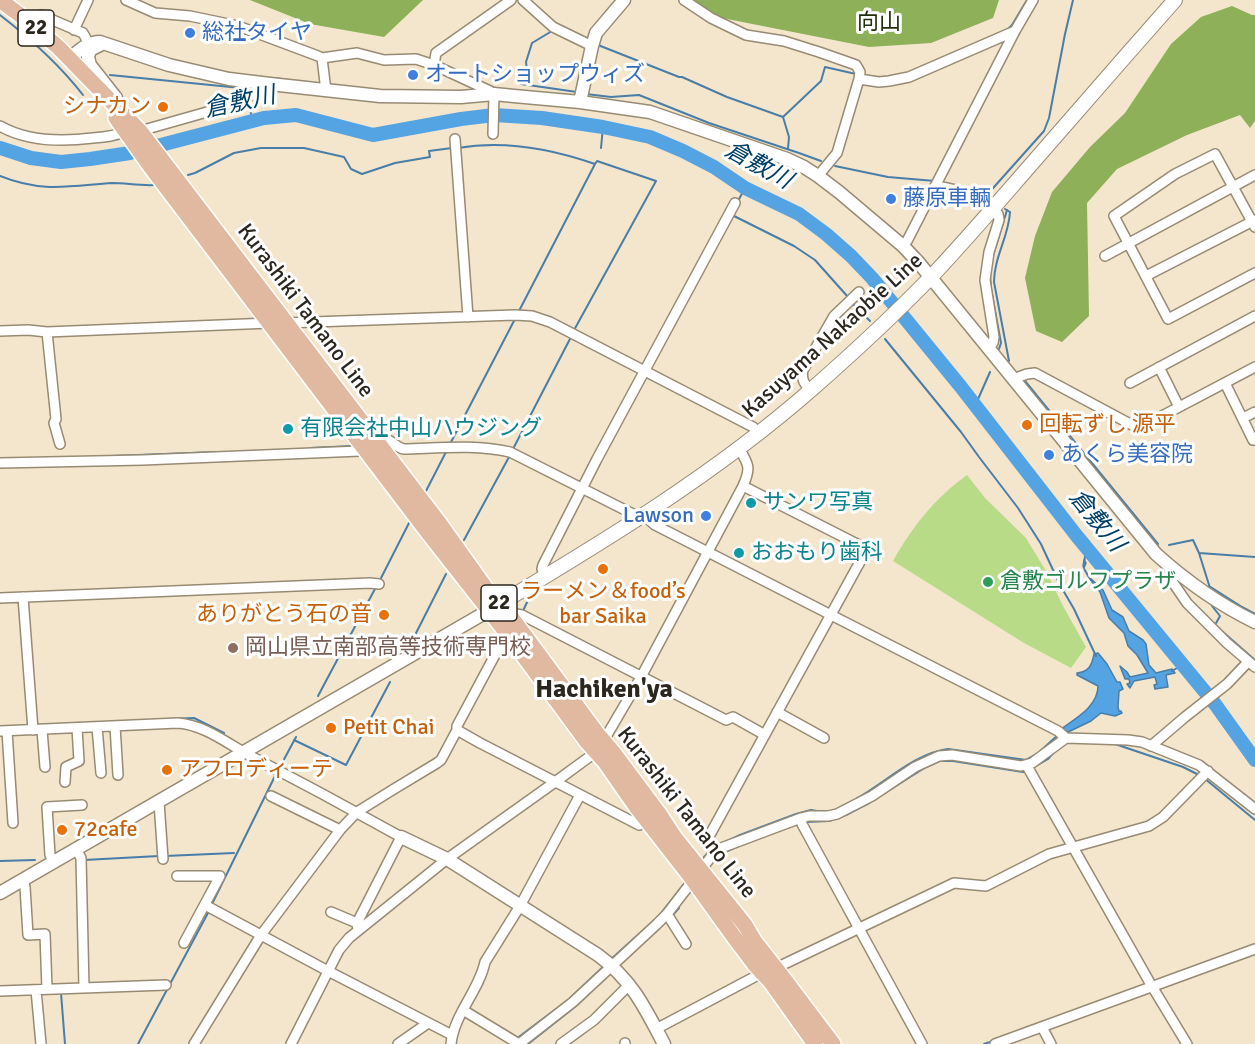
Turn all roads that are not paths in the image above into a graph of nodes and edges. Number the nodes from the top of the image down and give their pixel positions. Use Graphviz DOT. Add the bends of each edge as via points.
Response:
graph roads {
  1 [pos="0,0"];
  2 [pos="88,0"];
  3 [pos="126,0"];
  4 [pos="511,0"];
  5 [pos="523,0"];
  6 [pos="624,0"];
  7 [pos="684,0"];
  8 [pos="1033,0"];
  9 [pos="1175,0"];
  10 [pos="41,15"];
  11 [pos="74,30"];
  12 [pos="1015,31"];
  13 [pos="107,43"];
  14 [pos="89,44"];
  15 [pos="592,46"];
  16 [pos="70,58"];
  17 [pos="322,58"];
  18 [pos="434,65"];
  19 [pos="859,79"];
  20 [pos="270,84"];
  21 [pos="326,91"];
  22 [pos="581,96"];
  23 [pos="494,98"];
  24 [pos="0,126"];
  25 [pos="132,133"];
  26 [pos="493,133"];
  27 [pos="456,144"];
  28 [pos="157,164"];
  29 [pos="818,176"];
  30 [pos="1255,176"];
  31 [pos="936,183"];
  32 [pos="1234,187"];
  33 [pos="735,203"];
  34 [pos="993,208"];
  35 [pos="1254,223"];
  36 [pos="1128,243"];
  37 [pos="903,246"];
  38 [pos="1106,257"];
  39 [pos="1255,273"];
  40 [pos="1146,276"];
  41 [pos="930,277"];
  42 [pos="854,297"];
  43 [pos="1255,316"];
  44 [pos="468,317"];
  45 [pos="286,322"];
  46 [pos="269,323"];
  47 [pos="0,331"];
  48 [pos="47,332"];
  49 [pos="988,348"];
  50 [pos="1159,367"];
  51 [pos="1255,367"];
  52 [pos="647,372"];
  53 [pos="1013,379"];
  54 [pos="1130,383"];
  55 [pos="1225,383"];
  56 [pos="811,390"];
  57 [pos="1179,406"];
  58 [pos="1255,412"];
  59 [pos="1243,418"];
  60 [pos="758,433"];
  61 [pos="1255,440"];
  62 [pos="60,444"];
  63 [pos="371,446"];
  64 [pos="739,448"];
  65 [pos="0,463"];
  66 [pos="743,486"];
  67 [pos="585,490"];
  68 [pos="641,517"];
  69 [pos="707,552"];
  70 [pos="1168,565"];
  71 [pos="546,576"];
  72 [pos="377,584"];
  73 [pos="23,597"];
  74 [pos="0,598"];
  75 [pos="494,607"];
  76 [pos="516,614"];
  77 [pos="831,615"];
  78 [pos="1255,622"];
  79 [pos="509,636"];
  80 [pos="1251,664"];
  81 [pos="641,677"];
  82 [pos="777,712"];
  83 [pos="115,726"];
  84 [pos="97,727"];
  85 [pos="35,728"];
  86 [pos="77,728"];
  87 [pos="457,730"];
  88 [pos="3,731"];
  89 [pos="1062,734"];
  90 [pos="765,735"];
  91 [pos="824,738"];
  92 [pos="600,746"];
  93 [pos="1151,746"];
  94 [pos="244,752"];
  95 [pos="45,767"];
  96 [pos="1029,769"];
  97 [pos="100,773"];
  98 [pos="118,775"];
  99 [pos="1204,775"];
  100 [pos="65,782"];
  101 [pos="555,782"];
  102 [pos="580,795"];
  103 [pos="271,796"];
  104 [pos="159,802"];
  105 [pos="82,805"];
  106 [pos="1255,809"];
  107 [pos="357,812"];
  108 [pos="646,820"];
  109 [pos="802,821"];
  110 [pos="13,823"];
  111 [pos="340,830"];
  112 [pos="401,837"];
  113 [pos="1073,847"];
  114 [pos="76,849"];
  115 [pos="712,851"];
  116 [pos="163,859"];
  117 [pos="447,860"];
  118 [pos="53,862"];
  119 [pos="697,874"];
  120 [pos="177,876"];
  121 [pos="23,880"];
  122 [pos="0,893"];
  123 [pos="205,905"];
  124 [pos="520,906"];
  125 [pos="331,912"];
  126 [pos="669,917"];
  127 [pos="357,926"];
  128 [pos="859,928"];
  129 [pos="263,936"];
  130 [pos="184,943"];
  131 [pos="686,944"];
  132 [pos="1255,949"];
  133 [pos="609,963"];
  134 [pos="328,971"];
  135 [pos="769,971"];
  136 [pos="630,984"];
  137 [pos="166,985"];
  138 [pos="1152,985"];
  139 [pos="84,988"];
  140 [pos="47,989"];
  141 [pos="36,990"];
  142 [pos="0,991"];
  143 [pos="463,1010"];
  144 [pos="428,1023"];
  145 [pos="1042,1027"];
  146 [pos="656,1029"];
  147 [pos="451,1039"];
  148 [pos="516,1042"];
  149 [pos="41,1044"];
  150 [pos="194,1044"];
  151 [pos="291,1044"];
  152 [pos="398,1044"];
  153 [pos="561,1044"];
  154 [pos="664,1044"];
  155 [pos="815,1044"];
  156 [pos="833,1044"];
  157 [pos="922,1044"];
  158 [pos="994,1044"];
  159 [pos="1051,1044"];
  160 [pos="1187,1044"];
  1 -- 16 [label="main road, Kurashiki Tamano Line / 22"];
  2 -- 11 [label="street"];
  3 -- 17 [label="street" via="155,14 190,16 238,26"];
  4 -- 18 [label="street" via="436,53"];
  5 -- 15 [label="street" via="553,27"];
  6 -- 15 [label="street" via="602,24"];
  7 -- 19 [label="street" via="746,35 784,41 856,65"];
  8 -- 12 [label="street"];
  9 -- 34 [label="main road, Kasuyama Nakaobie Line"];
  10 -- 11 [label="street"];
  11 -- 14 [label="street" via="83,33"];
  12 -- 19 [label="street" via="909,77 879,82"];
  12 -- 31 [label="street"];
  13 -- 14 [label="street"];
  13 -- 20 [label="street" via="169,65"];
  13 -- 25 [label="street" via="90,50 90,65 126,110"];
  14 -- 16 [label="street"];
  15 -- 22 [label="street"];
  16 -- 25 [label="main road, Kurashiki Tamano Line / 22"];
  17 -- 18 [label="street" via="357,53 384,60 416,59"];
  17 -- 21 [label="street"];
  18 -- 23 [label="street" via="490,91"];
  19 -- 29 [label="street" via="837,153"];
  20 -- 21 [label="street"];
  20 -- 25 [label="street" via="265,90 207,112"];
  21 -- 23 [label="street"];
  22 -- 23 [label="street"];
  22 -- 29 [label="street" via="669,118 787,159"];
  23 -- 26 [label="street"];
  24 -- 25 [label="street" via="20,135 70,141"];
  25 -- 28 [label="main road, Kurashiki Tamano Line / 22"];
  27 -- 44 [label="street"];
  28 -- 45 [label="main road, Kurashiki Tamano Line / 22"];
  28 -- 46 [label="main road, Kurashiki Tamano Line / 22"];
  29 -- 37 [label="street"];
  30 -- 32 [label="street"];
  31 -- 34 [label="street"];
  31 -- 37 [label="street"];
  32 -- 35 [label="street"];
  32 -- 36 [label="street"];
  32 -- 36 [label="street" via="1215,153 1175,174 1114,216"];
  33 -- 52 [label="street"];
  34 -- 41 [label="main road, Kasuyama Nakaobie Line"];
  34 -- 49 [label="street" via="999,220 985,280 994,337"];
  35 -- 40 [label="street"];
  36 -- 38 [label="street"];
  36 -- 40 [label="street"];
  37 -- 41 [label="street"];
  39 -- 40 [label="street" via="1168,319"];
  41 -- 49 [label="street"];
  41 -- 56 [label="main road, Kasuyama Nakaobie Line"];
  42 -- 56 [label="street" via="831,321 803,370 802,377"];
  43 -- 50 [label="street"];
  44 -- 45 [label="street"];
  44 -- 52 [label="street" via="532,316"];
  45 -- 46 [label="street"];
  45 -- 63 [label="main road, Kurashiki Tamano Line / 22"];
  46 -- 48 [label="street"];
  46 -- 63 [label="main road, Kurashiki Tamano Line / 22"];
  47 -- 48 [label="street"];
  48 -- 62 [label="street" via="54,423"];
  49 -- 53 [label="street"];
  50 -- 54 [label="street"];
  50 -- 57 [label="street"];
  51 -- 55 [label="street"];
  52 -- 60 [label="street"];
  52 -- 67 [label="street" via="597,459"];
  53 -- 57 [label="street" via="1035,373 1137,426"];
  53 -- 70 [label="street" via="1143,540"];
  55 -- 57 [label="street"];
  55 -- 59 [label="street"];
  56 -- 60 [label="main road, Kasuyama Nakaobie Line"];
  58 -- 59 [label="street"];
  59 -- 61 [label="street"];
  60 -- 64 [label="main road, Kasuyama Nakaobie Line"];
  63 -- 65 [label="street" via="143,460"];
  63 -- 67 [label="street" via="385,439 405,449 494,448 510,452"];
  63 -- 75 [label="main road, Kurashiki Tamano Line / 22"];
  64 -- 66 [label="street" via="749,467"];
  64 -- 68 [label="main road, Kasuyama Nakaobie Line"];
  66 -- 69 [label="street"];
  66 -- 77 [label="street" via="867,549"];
  67 -- 68 [label="street"];
  67 -- 71 [label="street" via="543,565"];
  68 -- 69 [label="street"];
  68 -- 71 [label="main road, Kasuyama Nakaobie Line"];
  69 -- 77 [label="street"];
  69 -- 81 [label="street"];
  70 -- 78 [label="street" via="1232,611"];
  70 -- 80 [label="street" via="1172,581 1187,603"];
  71 -- 75 [label="main road, Kasuyama Nakaobie Line"];
  72 -- 73 [label="street"];
  73 -- 74 [label="street"];
  73 -- 85 [label="street"];
  75 -- 79 [label="main road, Kurashiki Tamano Line / 22"];
  75 -- 92 [label="main road, Kurashiki Tamano Line / 22"];
  75 -- 94 [label="street"];
  76 -- 81 [label="street"];
  77 -- 82 [label="street"];
  77 -- 89 [label="street"];
  79 -- 87 [label="street" via="503,640"];
  79 -- 92 [label="main road, Kurashiki Tamano Line / 22" via="587,742"];
  80 -- 93 [label="street"];
  81 -- 90 [label="street"];
  81 -- 92 [label="street"];
  82 -- 90 [label="street"];
  82 -- 91 [label="street"];
  83 -- 84 [label="street"];
  83 -- 94 [label="street" via="189,723"];
  83 -- 98 [label="street"];
  84 -- 86 [label="street"];
  84 -- 97 [label="street"];
  85 -- 86 [label="street"];
  85 -- 88 [label="street"];
  85 -- 95 [label="street"];
  86 -- 100 [label="street" via="79,761 66,767"];
  87 -- 101 [label="street"];
  87 -- 107 [label="street" via="435,765"];
  88 -- 110 [label="street"];
  89 -- 93 [label="street"];
  89 -- 96 [label="street"];
  90 -- 115 [label="street" via="706,842"];
  92 -- 101 [label="street"];
  92 -- 108 [label="main road, Kurashiki Tamano Line / 22"];
  92 -- 119 [label="main road, Kurashiki Tamano Line / 22" via="654,806"];
  93 -- 99 [label="street" via="1190,761"];
  94 -- 104 [label="street"];
  94 -- 107 [label="street"];
  96 -- 109 [label="street" via="939,756 837,814 809,816"];
  96 -- 113 [label="street"];
  99 -- 106 [label="street"];
  99 -- 113 [label="street" via="1163,818 1149,826"];
  101 -- 102 [label="street"];
  101 -- 117 [label="street"];
  102 -- 108 [label="street" via="639,825"];
  102 -- 124 [label="street"];
  103 -- 111 [label="street"];
  104 -- 114 [label="street"];
  104 -- 116 [label="street"];
  105 -- 118 [label="street" via="47,807"];
  107 -- 111 [label="street"];
  107 -- 112 [label="street"];
  108 -- 119 [label="main road, Kurashiki Tamano Line / 22"];
  109 -- 115 [label="street"];
  109 -- 128 [label="street"];
  111 -- 129 [label="street"];
  112 -- 117 [label="street"];
  112 -- 127 [label="street"];
  113 -- 128 [label="street" via="1049,854 986,886 954,883"];
  113 -- 138 [label="street"];
  114 -- 118 [label="street"];
  114 -- 139 [label="street" via="81,858"];
  115 -- 119 [label="street"];
  117 -- 124 [label="street"];
  117 -- 127 [label="street"];
  118 -- 121 [label="street"];
  119 -- 126 [label="street"];
  119 -- 135 [label="main road, Kurashiki Tamano Line / 22" via="734,937"];
  120 -- 123 [label="street" via="220,876"];
  121 -- 122 [label="street"];
  121 -- 140 [label="street" via="28,934 45,934"];
  123 -- 129 [label="street"];
  123 -- 130 [label="street"];
  124 -- 133 [label="street"];
  124 -- 143 [label="street" via="485,962"];
  125 -- 127 [label="street"];
  126 -- 131 [label="street"];
  126 -- 133 [label="street"];
  127 -- 134 [label="street"];
  128 -- 135 [label="street"];
  128 -- 157 [label="street"];
  129 -- 134 [label="street"];
  129 -- 150 [label="street"];
  132 -- 138 [label="street"];
  133 -- 136 [label="street"];
  133 -- 148 [label="street" via="573,1002"];
  134 -- 144 [label="street"];
  134 -- 151 [label="street"];
  135 -- 146 [label="street"];
  135 -- 155 [label="main road, Kurashiki Tamano Line / 22"];
  135 -- 156 [label="main road, Kurashiki Tamano Line / 22"];
  136 -- 146 [label="street"];
  136 -- 153 [label="street" via="594,1020"];
  137 -- 139 [label="street"];
  138 -- 145 [label="street"];
  138 -- 160 [label="street"];
  139 -- 140 [label="street"];
  140 -- 141 [label="street"];
  141 -- 142 [label="street"];
  141 -- 149 [label="street"];
  143 -- 147 [label="street"];
  143 -- 148 [label="street"];
  144 -- 147 [label="street"];
  144 -- 152 [label="street"];
  145 -- 158 [label="street"];
  145 -- 159 [label="street"];
  146 -- 154 [label="street"];
}
